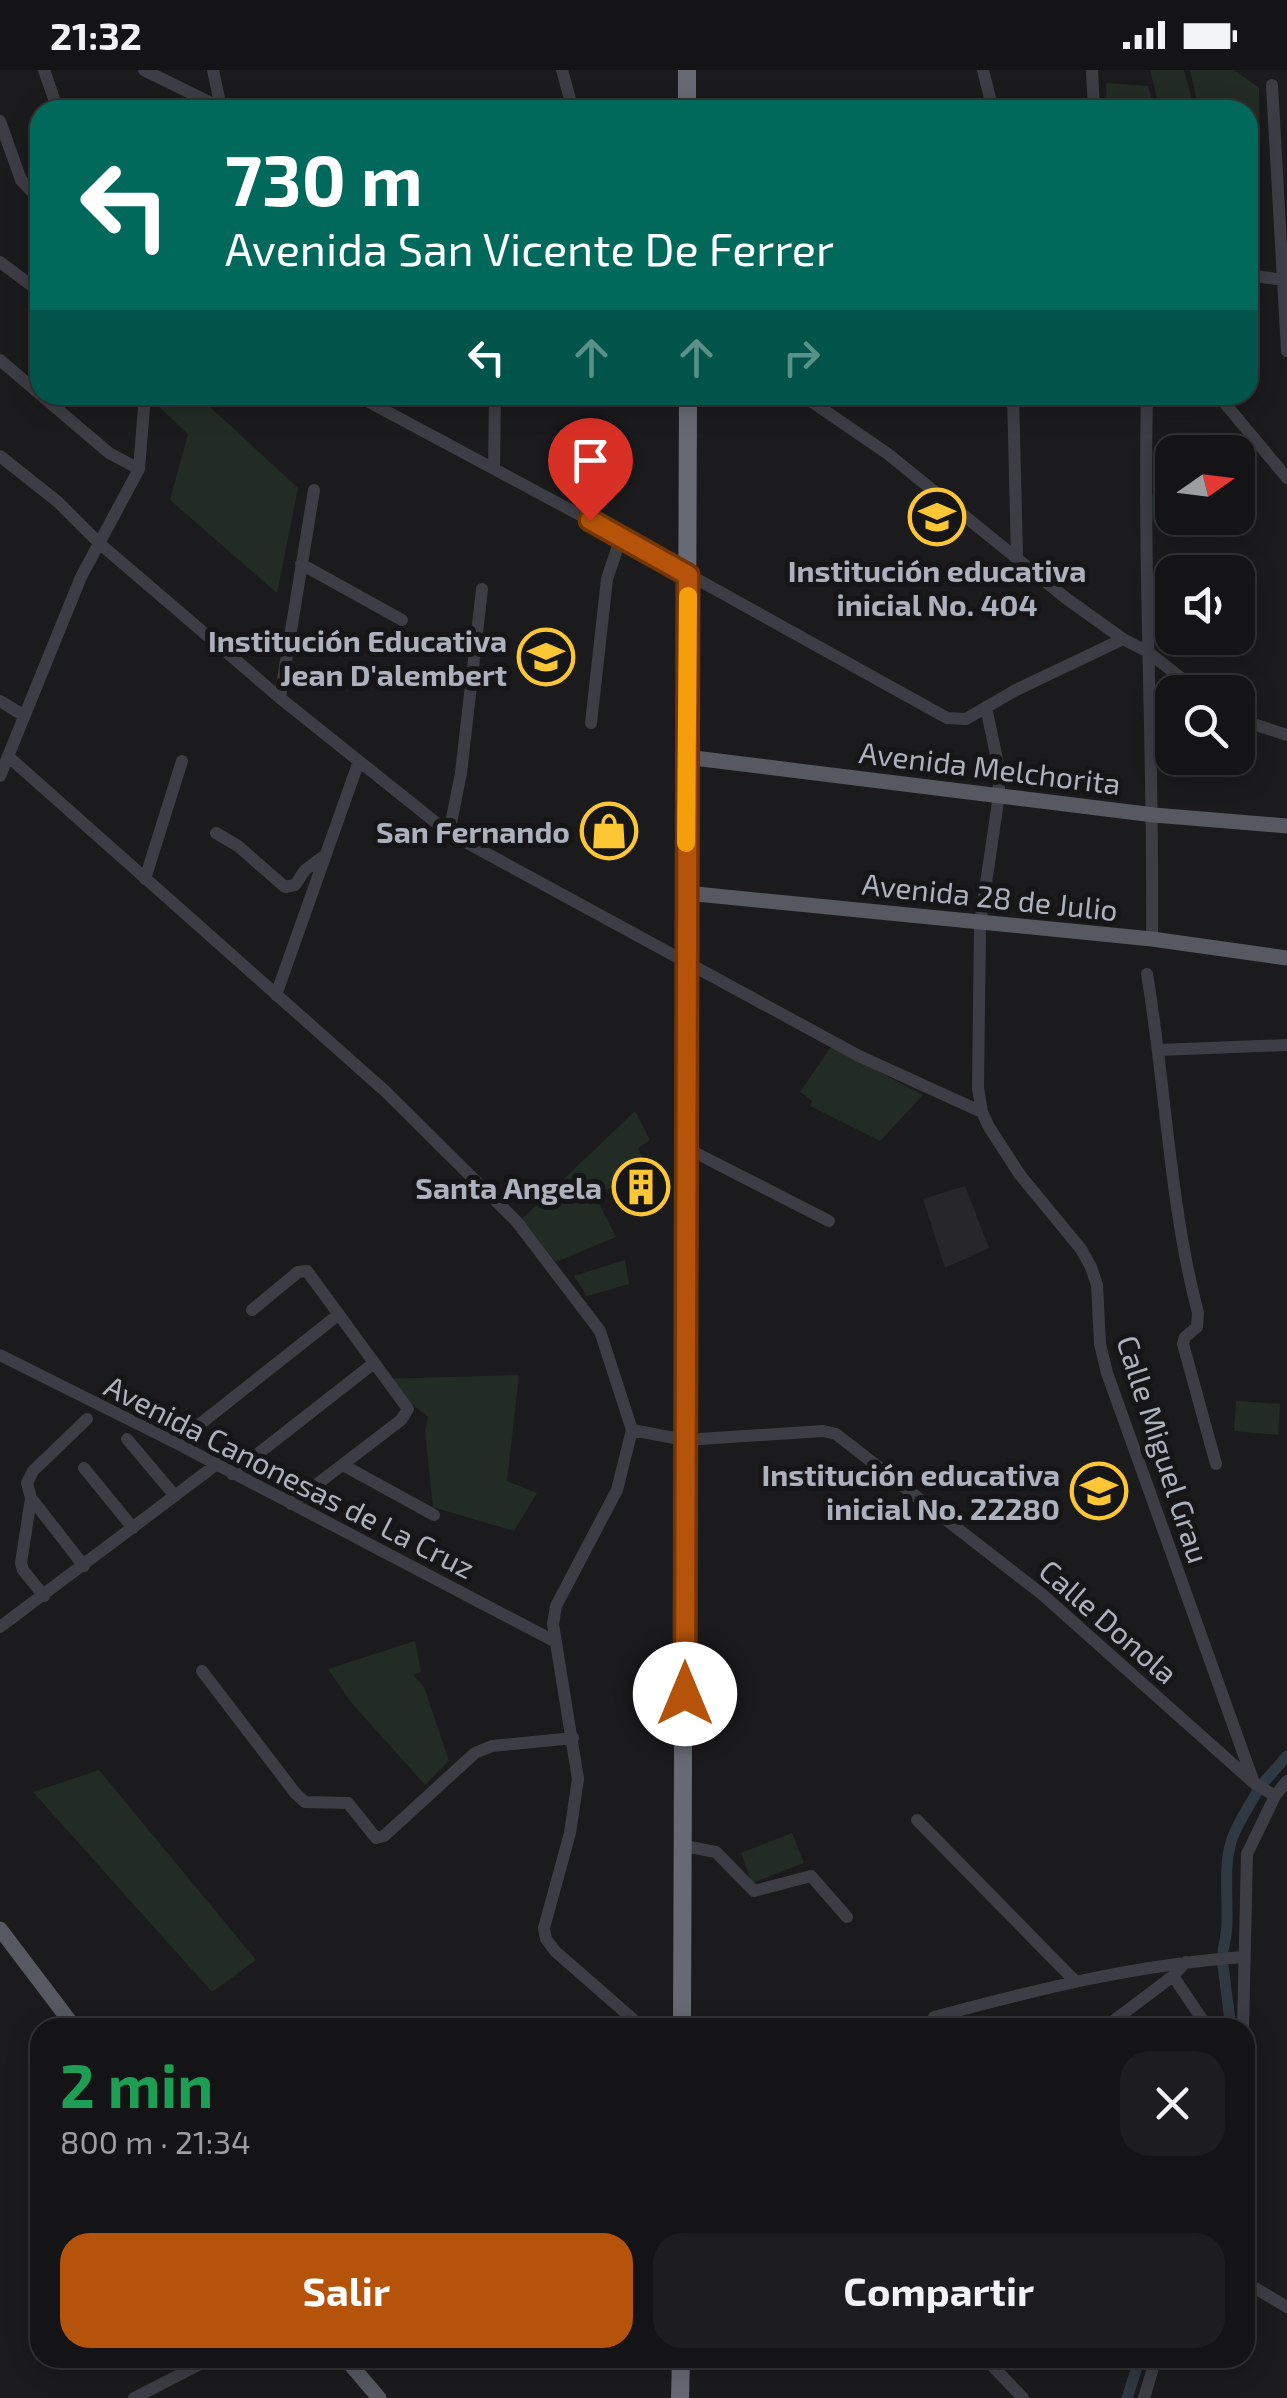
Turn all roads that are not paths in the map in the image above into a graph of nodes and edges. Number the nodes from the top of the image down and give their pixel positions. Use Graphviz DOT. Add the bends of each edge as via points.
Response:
graph roads {
  1 [pos="44,70"];
  2 [pos="144,70"];
  3 [pos="213,70"];
  4 [pos="562,70"];
  5 [pos="688,70"];
  6 [pos="983,70"];
  7 [pos="1092,70"];
  8 [pos="1272,85"];
  9 [pos="54,100"];
  10 [pos="205,100"];
  11 [pos="221,100"];
  12 [pos="570,100"];
  13 [pos="687,100"];
  14 [pos="990,100"];
  15 [pos="1094,100"];
  16 [pos="0,120"];
  17 [pos="30,189"];
  18 [pos="1283,191"];
  19 [pos="1284,235"];
  20 [pos="0,262"];
  21 [pos="1258,276"];
  22 [pos="1283,280"];
  23 [pos="30,284"];
  24 [pos="1287,352"];
  25 [pos="0,360"];
  26 [pos="30,385"];
  27 [pos="53,405"];
  28 [pos="144,405"];
  29 [pos="375,405"];
  30 [pos="495,405"];
  31 [pos="688,405"];
  32 [pos="817,405"];
  33 [pos="1013,405"];
  34 [pos="1146,405"];
  35 [pos="1226,405"];
  36 [pos="0,456"];
  37 [pos="138,469"];
  38 [pos="494,469"];
  39 [pos="1287,478"];
  40 [pos="314,490"];
  41 [pos="621,537"];
  42 [pos="99,543"];
  43 [pos="1017,556"];
  44 [pos="301,564"];
  45 [pos="688,575"];
  46 [pos="482,589"];
  47 [pos="402,620"];
  48 [pos="1123,639"];
  49 [pos="1148,652"];
  50 [pos="1177,675"];
  51 [pos="280,698"];
  52 [pos="0,701"];
  53 [pos="986,707"];
  54 [pos="23,715"];
  55 [pos="591,723"];
  56 [pos="1255,725"];
  57 [pos="1287,735"];
  58 [pos="686,757"];
  59 [pos="10,758"];
  60 [pos="182,761"];
  61 [pos="359,761"];
  62 [pos="0,776"];
  63 [pos="999,796"];
  64 [pos="1154,814"];
  65 [pos="1287,826"];
  66 [pos="216,833"];
  67 [pos="449,833"];
  68 [pos="324,856"];
  69 [pos="145,879"];
  70 [pos="686,892"];
  71 [pos="980,924"];
  72 [pos="1152,939"];
  73 [pos="1287,958"];
  74 [pos="687,962"];
  75 [pos="1147,974"];
  76 [pos="276,995"];
  77 [pos="1287,1045"];
  78 [pos="1159,1050"];
  79 [pos="982,1112"];
  80 [pos="686,1148"];
  81 [pos="829,1221"];
  82 [pos="252,1310"];
  83 [pos="338,1315"];
  84 [pos="0,1355"];
  85 [pos="374,1363"];
  86 [pos="86,1419"];
  87 [pos="632,1430"];
  88 [pos="127,1439"];
  89 [pos="685,1440"];
  90 [pos="176,1442"];
  91 [pos="217,1464"];
  92 [pos="1216,1464"];
  93 [pos="343,1465"];
  94 [pos="84,1468"];
  95 [pos="232,1474"];
  96 [pos="175,1496"];
  97 [pos="31,1498"];
  98 [pos="291,1504"];
  99 [pos="434,1515"];
  100 [pos="132,1528"];
  101 [pos="84,1566"];
  102 [pos="44,1596"];
  103 [pos="0,1627"];
  104 [pos="556,1642"];
  105 [pos="202,1671"];
  106 [pos="573,1738"];
  107 [pos="1287,1781"];
  108 [pos="1254,1783"];
  109 [pos="1275,1796"];
  110 [pos="917,1820"];
  111 [pos="684,1846"];
  112 [pos="847,1917"];
  113 [pos="0,1929"];
  114 [pos="1244,1957"];
  115 [pos="1186,1962"];
  116 [pos="1173,1976"];
  117 [pos="1074,1980"];
  118 [pos="934,2017"];
  119 [pos="67,2018"];
  120 [pos="632,2018"];
  121 [pos="682,2018"];
  122 [pos="1117,2018"];
  123 [pos="1201,2018"];
  124 [pos="1243,2018"];
  125 [pos="1255,2288"];
  126 [pos="1287,2308"];
  127 [pos="192,2368"];
  128 [pos="354,2368"];
  129 [pos="681,2368"];
  130 [pos="994,2368"];
  131 [pos="1153,2368"];
  132 [pos="134,2398"];
  133 [pos="379,2398"];
  134 [pos="680,2398"];
  135 [pos="1023,2398"];
  136 [pos="1144,2398"];
  1 -- 9 [label="street"];
  2 -- 10 [label="street"];
  3 -- 11 [label="street"];
  4 -- 12 [label="street"];
  5 -- 13 [label="highway"];
  6 -- 14 [label="street"];
  7 -- 15 [label="street"];
  8 -- 18 [label="street"];
  16 -- 17 [label="street"];
  18 -- 19 [label="street"];
  19 -- 22 [label="street"];
  20 -- 23 [label="street"];
  21 -- 22 [label="street"];
  22 -- 24 [label="street"];
  25 -- 26 [label="street"];
  27 -- 37 [label="street"];
  28 -- 37 [label="street"];
  29 -- 38 [label="street"];
  30 -- 38 [label="street"];
  31 -- 45 [label="highway"];
  32 -- 43 [label="street"];
  33 -- 43 [label="street"];
  34 -- 49 [label="street"];
  35 -- 39 [label="street"];
  36 -- 42 [label="street"];
  37 -- 42 [label="street"];
  38 -- 41 [label="street"];
  40 -- 44 [label="street"];
  41 -- 45 [label="street"];
  41 -- 55 [label="street" via="608,579"];
  42 -- 51 [label="street"];
  42 -- 54 [label="street"];
  43 -- 48 [label="street"];
  44 -- 47 [label="street"];
  44 -- 51 [label="street"];
  45 -- 53 [label="street" via="947,718 966,719"];
  45 -- 58 [label="highway"];
  46 -- 67 [label="street"];
  48 -- 49 [label="street"];
  48 -- 53 [label="street"];
  49 -- 50 [label="street"];
  49 -- 64 [label="street"];
  51 -- 61 [label="street"];
  52 -- 54 [label="street"];
  53 -- 63 [label="street, Calle Miguel Grau"];
  54 -- 59 [label="street"];
  56 -- 57 [label="street"];
  58 -- 63 [label="main road, Avenida Melchorita"];
  58 -- 70 [label="highway"];
  59 -- 62 [label="street"];
  59 -- 69 [label="street"];
  60 -- 69 [label="street"];
  61 -- 67 [label="street"];
  61 -- 68 [label="street"];
  63 -- 64 [label="main road, Avenida Melchorita"];
  63 -- 71 [label="street, Calle Miguel Grau"];
  64 -- 65 [label="main road, Avenida Melchorita"];
  64 -- 72 [label="street"];
  66 -- 68 [label="street" via="285,887 296,885"];
  67 -- 74 [label="street"];
  68 -- 76 [label="street"];
  69 -- 76 [label="street"];
  70 -- 71 [label="main road, Avenida 28 de Julio"];
  70 -- 74 [label="highway"];
  71 -- 72 [label="main road, Avenida 28 de Julio"];
  71 -- 79 [label="street, Calle Miguel Grau"];
  72 -- 73 [label="main road, Avenida 28 de Julio"];
  74 -- 79 [label="street" via="859,1056"];
  74 -- 80 [label="highway"];
  75 -- 78 [label="street"];
  76 -- 87 [label="street" via="518,1222 600,1331"];
  77 -- 78 [label="street"];
  78 -- 92 [label="street" via="1178,1222 1198,1313 1197,1327 1183,1344"];
  79 -- 108 [label="street, Calle Miguel Grau" via="1020,1175 1091,1267 1107,1373"];
  80 -- 81 [label="street"];
  80 -- 89 [label="highway"];
  82 -- 83 [label="street" via="304,1270"];
  83 -- 85 [label="street"];
  83 -- 90 [label="street"];
  84 -- 90 [label="street, Avenida Canonesas de La Cruz"];
  85 -- 93 [label="street" via="406,1413"];
  85 -- 95 [label="street"];
  86 -- 97 [label="street" via="28,1478"];
  87 -- 89 [label="street, Calle Donola"];
  87 -- 104 [label="street" via="617,1490 556,1606"];
  88 -- 96 [label="street"];
  89 -- 108 [label="street, Calle Donola" via="836,1434 1043,1595"];
  89 -- 111 [label="highway"];
  90 -- 91 [label="street, Avenida Canonesas de La Cruz"];
  91 -- 95 [label="street, Avenida Canonesas de La Cruz"];
  91 -- 96 [label="street"];
  93 -- 98 [label="street"];
  93 -- 99 [label="street"];
  94 -- 100 [label="street"];
  95 -- 98 [label="street, Avenida Canonesas de La Cruz"];
  96 -- 100 [label="street"];
  97 -- 101 [label="street"];
  97 -- 102 [label="street" via="21,1563"];
  98 -- 104 [label="street, Avenida Canonesas de La Cruz"];
  100 -- 101 [label="street"];
  101 -- 102 [label="street"];
  102 -- 103 [label="street"];
  104 -- 106 [label="street"];
  105 -- 106 [label="street" via="296,1794 312,1803 348,1802 376,1838 475,1753"];
  106 -- 120 [label="street" via="578,1779 546,1939"];
  107 -- 109 [label="street"];
  108 -- 109 [label="street, Calle Donola"];
  109 -- 114 [label="street" via="1247,1854"];
  110 -- 117 [label="street"];
  111 -- 112 [label="street" via="716,1852 754,1891 811,1876"];
  111 -- 121 [label="highway"];
  113 -- 119 [label="main road"];
  114 -- 115 [label="street"];
  114 -- 124 [label="street"];
  115 -- 116 [label="street"];
  115 -- 117 [label="street"];
  116 -- 122 [label="street"];
  116 -- 123 [label="street"];
  117 -- 118 [label="street"];
  125 -- 126 [label="street"];
  127 -- 132 [label="street"];
  128 -- 133 [label="main road"];
  129 -- 134 [label="highway"];
  130 -- 135 [label="street"];
  131 -- 136 [label="street"];
}
